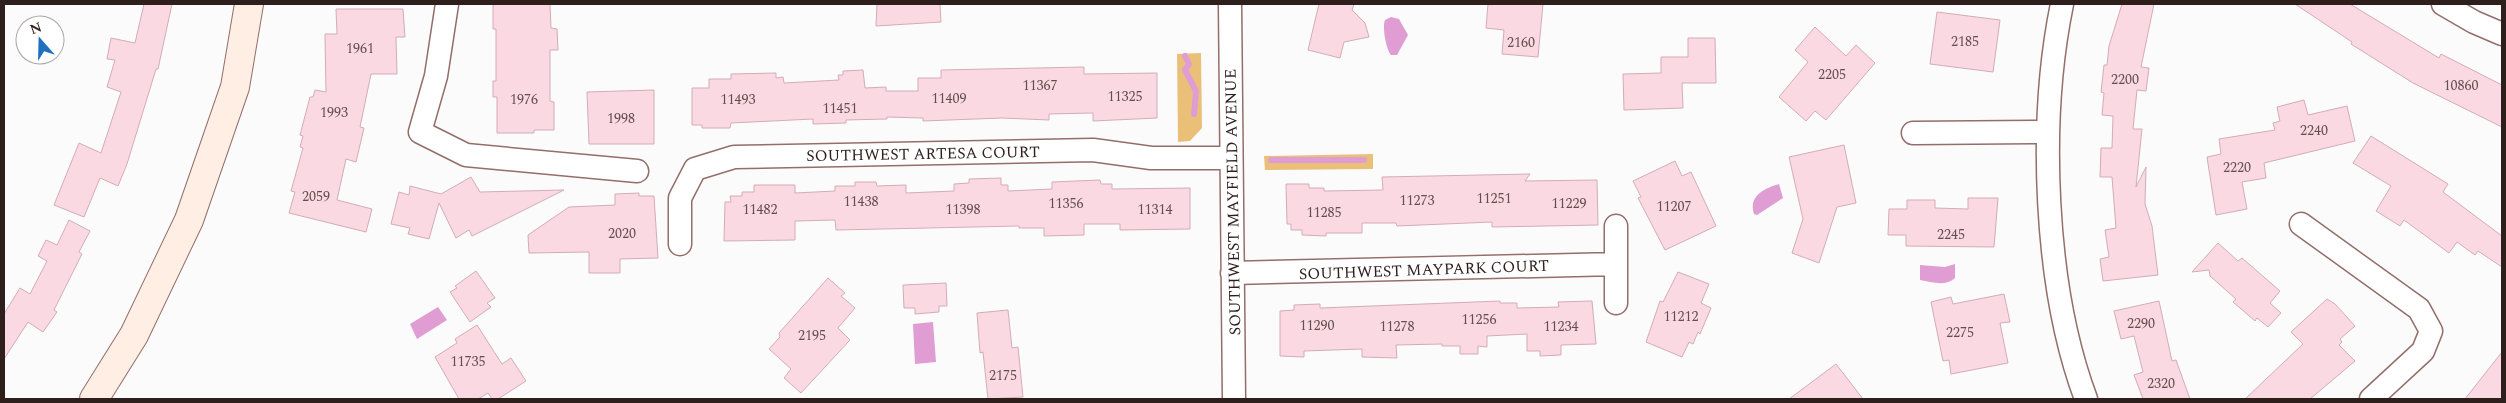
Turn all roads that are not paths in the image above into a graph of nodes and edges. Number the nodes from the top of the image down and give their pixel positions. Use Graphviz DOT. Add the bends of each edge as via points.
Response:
graph roads {
  1 [pos="248,4"];
  2 [pos="447,4"];
  3 [pos="1230,4"];
  4 [pos="2062,4"];
  5 [pos="2443,4"];
  6 [pos="2478,13"];
  7 [pos="2502,34"];
  8 [pos="1913,132"];
  9 [pos="2047,132"];
  10 [pos="1232,158"];
  11 [pos="637,171"];
  12 [pos="2301,224"];
  13 [pos="1616,226"];
  14 [pos="680,244"];
  15 [pos="1616,264"];
  16 [pos="1232,273"];
  17 [pos="1616,303"];
  18 [pos="94,399"];
  19 [pos="1234,399"];
  20 [pos="2086,399"];
  21 [pos="2371,399"];
  1 -- 18 [label="main road" via="235,87 189,220 134,335"];
  2 -- 11 [label="street" via="436,76 420,132 466,155"];
  3 -- 10 [label="street, SOUTHWEST MAYFIELD AVENUE"];
  4 -- 9 [label="street"];
  5 -- 6 [label="street"];
  6 -- 7 [label="street"];
  8 -- 9 [label="street"];
  9 -- 20 [label="street" via="2052,228 2063,313"];
  10 -- 14 [label="street, SOUTHWEST ARTESA COURT" via="1152,158 1093,150 734,157 696,169 680,198"];
  10 -- 16 [label="street, SOUTHWEST MAYFIELD AVENUE"];
  12 -- 21 [label="street" via="2419,309 2431,331 2424,351"];
  13 -- 15 [label="street"];
  15 -- 16 [label="street, SOUTHWEST MAYPARK COURT"];
  15 -- 17 [label="street"];
  16 -- 19 [label="street, SOUTHWEST MAYFIELD AVENUE"];
}
